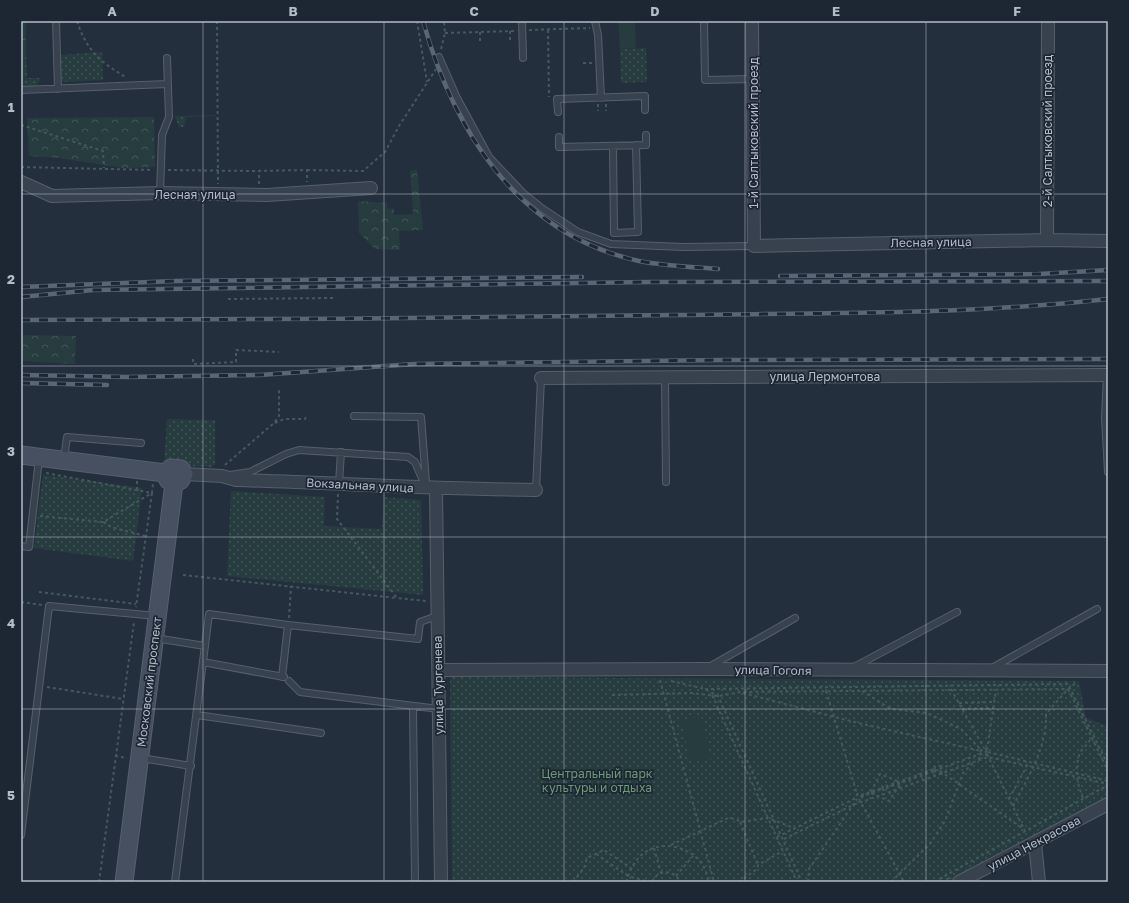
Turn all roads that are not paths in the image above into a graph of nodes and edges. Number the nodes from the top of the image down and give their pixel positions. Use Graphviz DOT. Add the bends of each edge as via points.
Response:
graph roads {
  1 [pos="56,21"];
  2 [pos="522,21"];
  3 [pos="595,21"];
  4 [pos="704,21"];
  5 [pos="752,21"];
  6 [pos="1048,21"];
  7 [pos="439,57"];
  8 [pos="523,58"];
  9 [pos="165,63"];
  10 [pos="753,79"];
  11 [pos="167,84"];
  12 [pos="58,89"];
  13 [pos="21,90"];
  14 [pos="601,98"];
  15 [pos="645,110"];
  16 [pos="558,112"];
  17 [pos="646,135"];
  18 [pos="559,137"];
  19 [pos="636,145"];
  20 [pos="613,146"];
  21 [pos="21,182"];
  22 [pos="371,188"];
  23 [pos="160,193"];
  24 [pos="1047,240"];
  25 [pos="1108,241"];
  26 [pos="754,246"];
  27 [pos="1107,375"];
  28 [pos="665,377"];
  29 [pos="541,378"];
  30 [pos="354,416"];
  31 [pos="142,443"];
  32 [pos="341,452"];
  33 [pos="21,455"];
  34 [pos="64,460"];
  35 [pos="38,464"];
  36 [pos="223,471"];
  37 [pos="1108,472"];
  38 [pos="170,475"];
  39 [pos="666,482"];
  40 [pos="339,483"];
  41 [pos="431,488"];
  42 [pos="536,490"];
  43 [pos="21,546"];
  44 [pos="1097,609"];
  45 [pos="957,612"];
  46 [pos="158,616"];
  47 [pos="437,616"];
  48 [pos="795,618"];
  49 [pos="288,625"];
  50 [pos="155,638"];
  51 [pos="205,646"];
  52 [pos="203,662"];
  53 [pos="706,669"];
  54 [pos="438,670"];
  55 [pos="847,671"];
  56 [pos="987,671"];
  57 [pos="1108,671"];
  58 [pos="285,678"];
  59 [pos="412,706"];
  60 [pos="439,709"];
  61 [pos="196,715"];
  62 [pos="321,733"];
  63 [pos="140,758"];
  64 [pos="190,766"];
  65 [pos="1108,804"];
  66 [pos="21,835"];
  67 [pos="1035,843"];
  68 [pos="124,882"];
  69 [pos="176,882"];
  70 [pos="415,882"];
  71 [pos="441,882"];
  72 [pos="959,882"];
  73 [pos="1039,882"];
  1 -- 12 [label="lane"];
  2 -- 8 [label="lane"];
  3 -- 14 [label="lane"];
  4 -- 10 [label="lane" via="705,80"];
  5 -- 10 [label="street, 1-й Салтыковский проезд"];
  6 -- 24 [label="street, 2-й Салтыковский проезд"];
  7 -- 26 [label="lane" via="457,98 490,157 543,210 578,232 611,244"];
  9 -- 11 [label="lane"];
  10 -- 26 [label="street, 1-й Салтыковский проезд"];
  11 -- 12 [label="lane"];
  11 -- 23 [label="lane" via="169,117 162,135"];
  12 -- 13 [label="lane"];
  14 -- 15 [label="lane" via="645,96"];
  14 -- 16 [label="lane" via="558,99"];
  17 -- 19 [label="lane" via="646,145"];
  18 -- 20 [label="lane" via="559,147"];
  19 -- 20 [label="lane"];
  19 -- 20 [label="lane" via="638,232 614,233"];
  21 -- 23 [label="street, Лесная улица" via="52,196"];
  22 -- 23 [label="street, Лесная улица" via="267,195"];
  24 -- 25 [label="street, Лесная улица"];
  24 -- 26 [label="street, Лесная улица"];
  27 -- 28 [label="street, улица Лермонтова"];
  27 -- 37 [label="lane" via="1105,418"];
  28 -- 29 [label="street, улица Лермонтова"];
  28 -- 39 [label="lane"];
  29 -- 42 [label="lane"];
  30 -- 41 [label="lane" via="421,417"];
  31 -- 34 [label="lane" via="67,438"];
  32 -- 36 [label="lane" via="299,450 250,472"];
  32 -- 40 [label="lane"];
  32 -- 41 [label="lane" via="408,457 415,462"];
  33 -- 35 [label="main road, Вокзальная улица"];
  34 -- 35 [label="main road, Вокзальная улица"];
  34 -- 38 [label="main road, Вокзальная улица"];
  35 -- 43 [label="lane" via="29,547"];
  36 -- 38 [label="street, Вокзальная улица"];
  36 -- 40 [label="street, Вокзальная улица" via="236,480"];
  38 -- 46 [label="main road, Московский проспект"];
  40 -- 41 [label="street, Вокзальная улица"];
  41 -- 42 [label="street, Вокзальная улица"];
  41 -- 47 [label="street, улица Тургенева"];
  44 -- 56 [label="lane"];
  45 -- 55 [label="lane"];
  46 -- 50 [label="main road, Московский проспект"];
  46 -- 66 [label="lane" via="49,606"];
  47 -- 49 [label="lane" via="420,622 418,639"];
  47 -- 54 [label="street, улица Тургенева"];
  48 -- 53 [label="lane"];
  49 -- 51 [label="lane" via="209,614"];
  49 -- 58 [label="lane"];
  50 -- 51 [label="lane"];
  50 -- 63 [label="main road, Московский проспект"];
  51 -- 52 [label="lane"];
  52 -- 58 [label="lane"];
  52 -- 61 [label="lane"];
  53 -- 54 [label="street, улица Гоголя"];
  53 -- 55 [label="street, улица Гоголя"];
  54 -- 60 [label="street, улица Тургенева"];
  55 -- 56 [label="street, улица Гоголя"];
  56 -- 57 [label="street, улица Гоголя"];
  58 -- 59 [label="lane" via="300,692"];
  59 -- 60 [label="lane"];
  59 -- 70 [label="lane"];
  60 -- 71 [label="street, улица Тургенева"];
  61 -- 62 [label="lane"];
  61 -- 64 [label="lane"];
  63 -- 64 [label="lane"];
  63 -- 68 [label="main road, Московский проспект"];
  64 -- 69 [label="lane"];
  65 -- 67 [label="street, улица Некрасова"];
  67 -- 72 [label="street, улица Некрасова"];
  67 -- 73 [label="street"];
}
